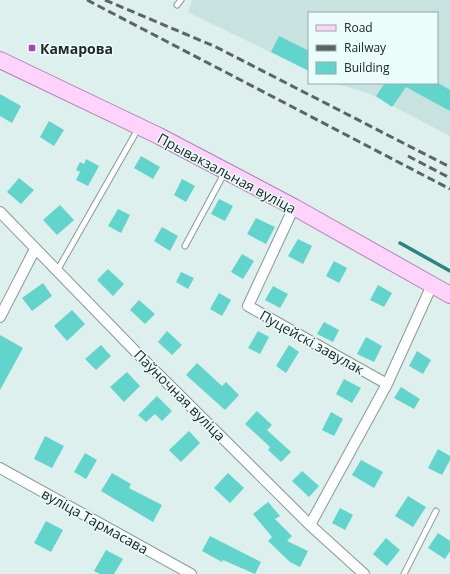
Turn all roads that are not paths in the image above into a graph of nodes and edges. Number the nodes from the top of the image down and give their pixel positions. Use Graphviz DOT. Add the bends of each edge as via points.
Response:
graph roads {
  1 [pos="181,0"];
  2 [pos="177,5"];
  3 [pos="0,60"];
  4 [pos="139,127"];
  5 [pos="225,171"];
  6 [pos="294,207"];
  7 [pos="0,212"];
  8 [pos="185,246"];
  9 [pos="35,249"];
  10 [pos="57,271"];
  11 [pos="432,285"];
  12 [pos="450,295"];
  13 [pos="0,317"];
  14 [pos="387,384"];
  15 [pos="0,468"];
  16 [pos="436,511"];
  17 [pos="310,525"];
  18 [pos="191,574"];
  19 [pos="364,574"];
  20 [pos="404,574"];
  1 -- 2 [label="lane"];
  3 -- 4 [label="main road, Прывакзальная вуліца"];
  4 -- 5 [label="main road, Прывакзальная вуліца"];
  4 -- 10 [label="lane"];
  5 -- 6 [label="main road, Прывакзальная вуліца"];
  5 -- 8 [label="lane"];
  6 -- 11 [label="main road, Прывакзальная вуліца"];
  6 -- 14 [label="street, Пуцейскі завулак" via="248,306"];
  7 -- 9 [label="street, Паўночная вуліца"];
  9 -- 10 [label="street, Паўночная вуліца"];
  9 -- 13 [label="street"];
  10 -- 17 [label="street, Паўночная вуліца"];
  11 -- 12 [label="main road, Прывакзальная вуліца"];
  11 -- 14 [label="street"];
  14 -- 17 [label="street"];
  15 -- 18 [label="street, вуліца Тармасава"];
  16 -- 20 [label="lane"];
  17 -- 19 [label="street, Паўночная вуліца"];
}
